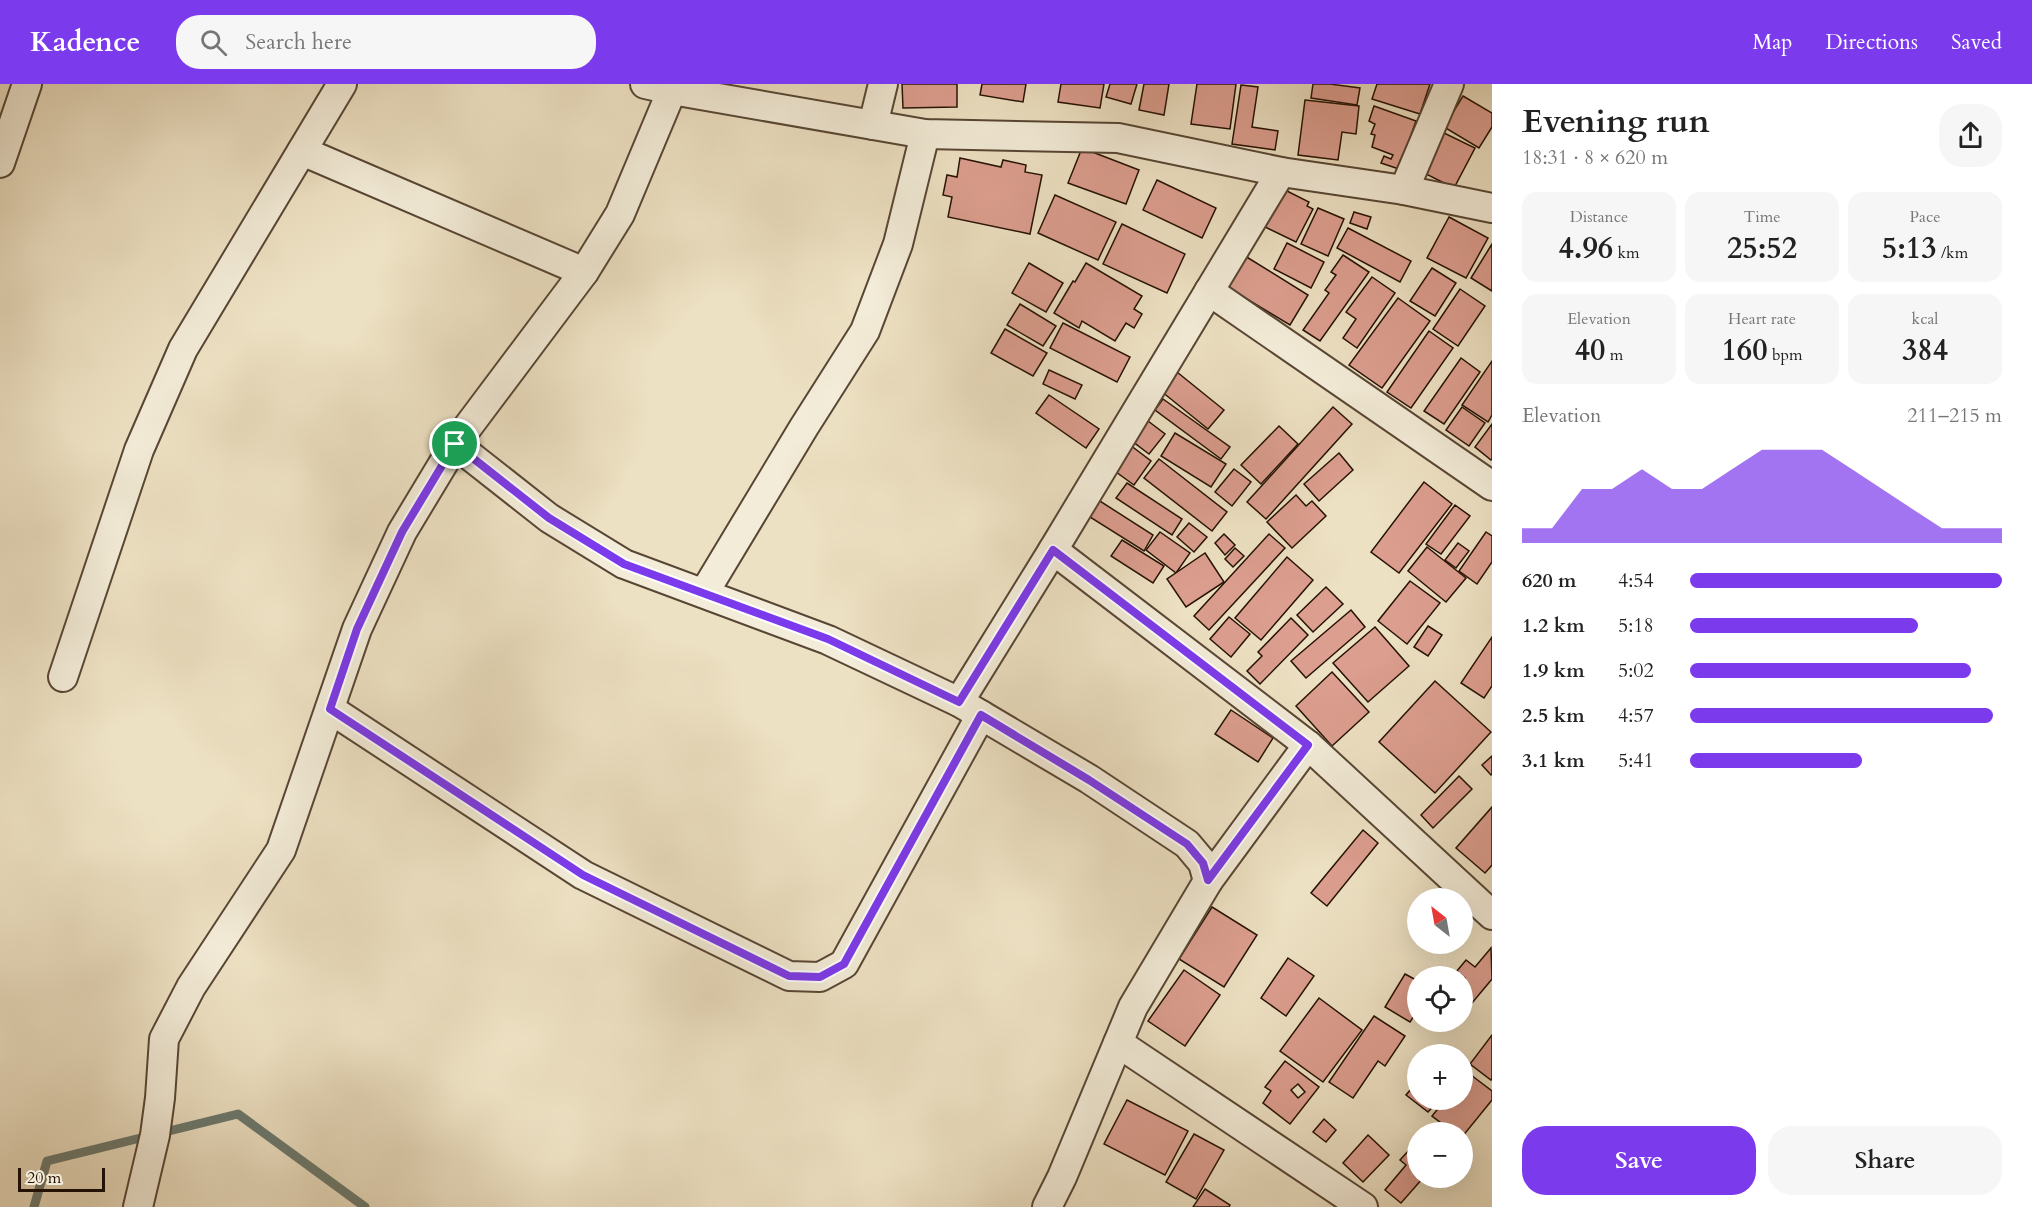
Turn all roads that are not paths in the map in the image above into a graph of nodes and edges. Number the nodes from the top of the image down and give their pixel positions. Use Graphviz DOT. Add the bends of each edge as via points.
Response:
graph roads {
  1 [pos="27,84"];
  2 [pos="342,84"];
  3 [pos="883,84"];
  4 [pos="1449,84"];
  5 [pos="658,87"];
  6 [pos="873,125"];
  7 [pos="925,134"];
  8 [pos="302,151"];
  9 [pos="0,163"];
  10 [pos="1281,172"];
  11 [pos="1404,190"];
  12 [pos="1492,208"];
  13 [pos="584,272"];
  14 [pos="1209,291"];
  15 [pos="455,444"];
  16 [pos="1492,486"];
  17 [pos="1053,550"];
  18 [pos="704,593"];
  19 [pos="63,677"];
  20 [pos="330,709"];
  21 [pos="970,709"];
  22 [pos="1308,745"];
  23 [pos="1208,880"];
  24 [pos="1492,915"];
  25 [pos="1118,1043"];
  26 [pos="138,1207"];
  27 [pos="1047,1207"];
  28 [pos="1363,1207"];
  1 -- 9 [label="street"];
  2 -- 8 [label="street"];
  3 -- 6 [label="street"];
  4 -- 11 [label="street"];
  5 -- 6 [label="street"];
  5 -- 13 [label="street" via="620,214"];
  6 -- 7 [label="street"];
  7 -- 10 [label="street" via="1118,138"];
  7 -- 18 [label="street" via="898,244 865,331"];
  8 -- 13 [label="street"];
  8 -- 19 [label="street" via="183,349 139,450"];
  10 -- 11 [label="street"];
  10 -- 14 [label="street"];
  11 -- 12 [label="street"];
  13 -- 15 [label="street"];
  14 -- 16 [label="street"];
  14 -- 17 [label="street"];
  15 -- 18 [label="street" via="558,524 624,564"];
  15 -- 20 [label="street" via="402,532 357,629"];
  17 -- 21 [label="street"];
  17 -- 22 [label="street"];
  18 -- 21 [label="street" via="828,639"];
  20 -- 21 [label="street" via="583,875 789,976 820,977 844,964"];
  20 -- 26 [label="street" via="281,850 191,987 164,1039 160,1098"];
  21 -- 23 [label="street" via="1187,844 1203,863"];
  22 -- 23 [label="street"];
  22 -- 24 [label="street"];
  23 -- 25 [label="street" via="1133,1006"];
  25 -- 27 [label="street"];
  25 -- 28 [label="street"];
}
